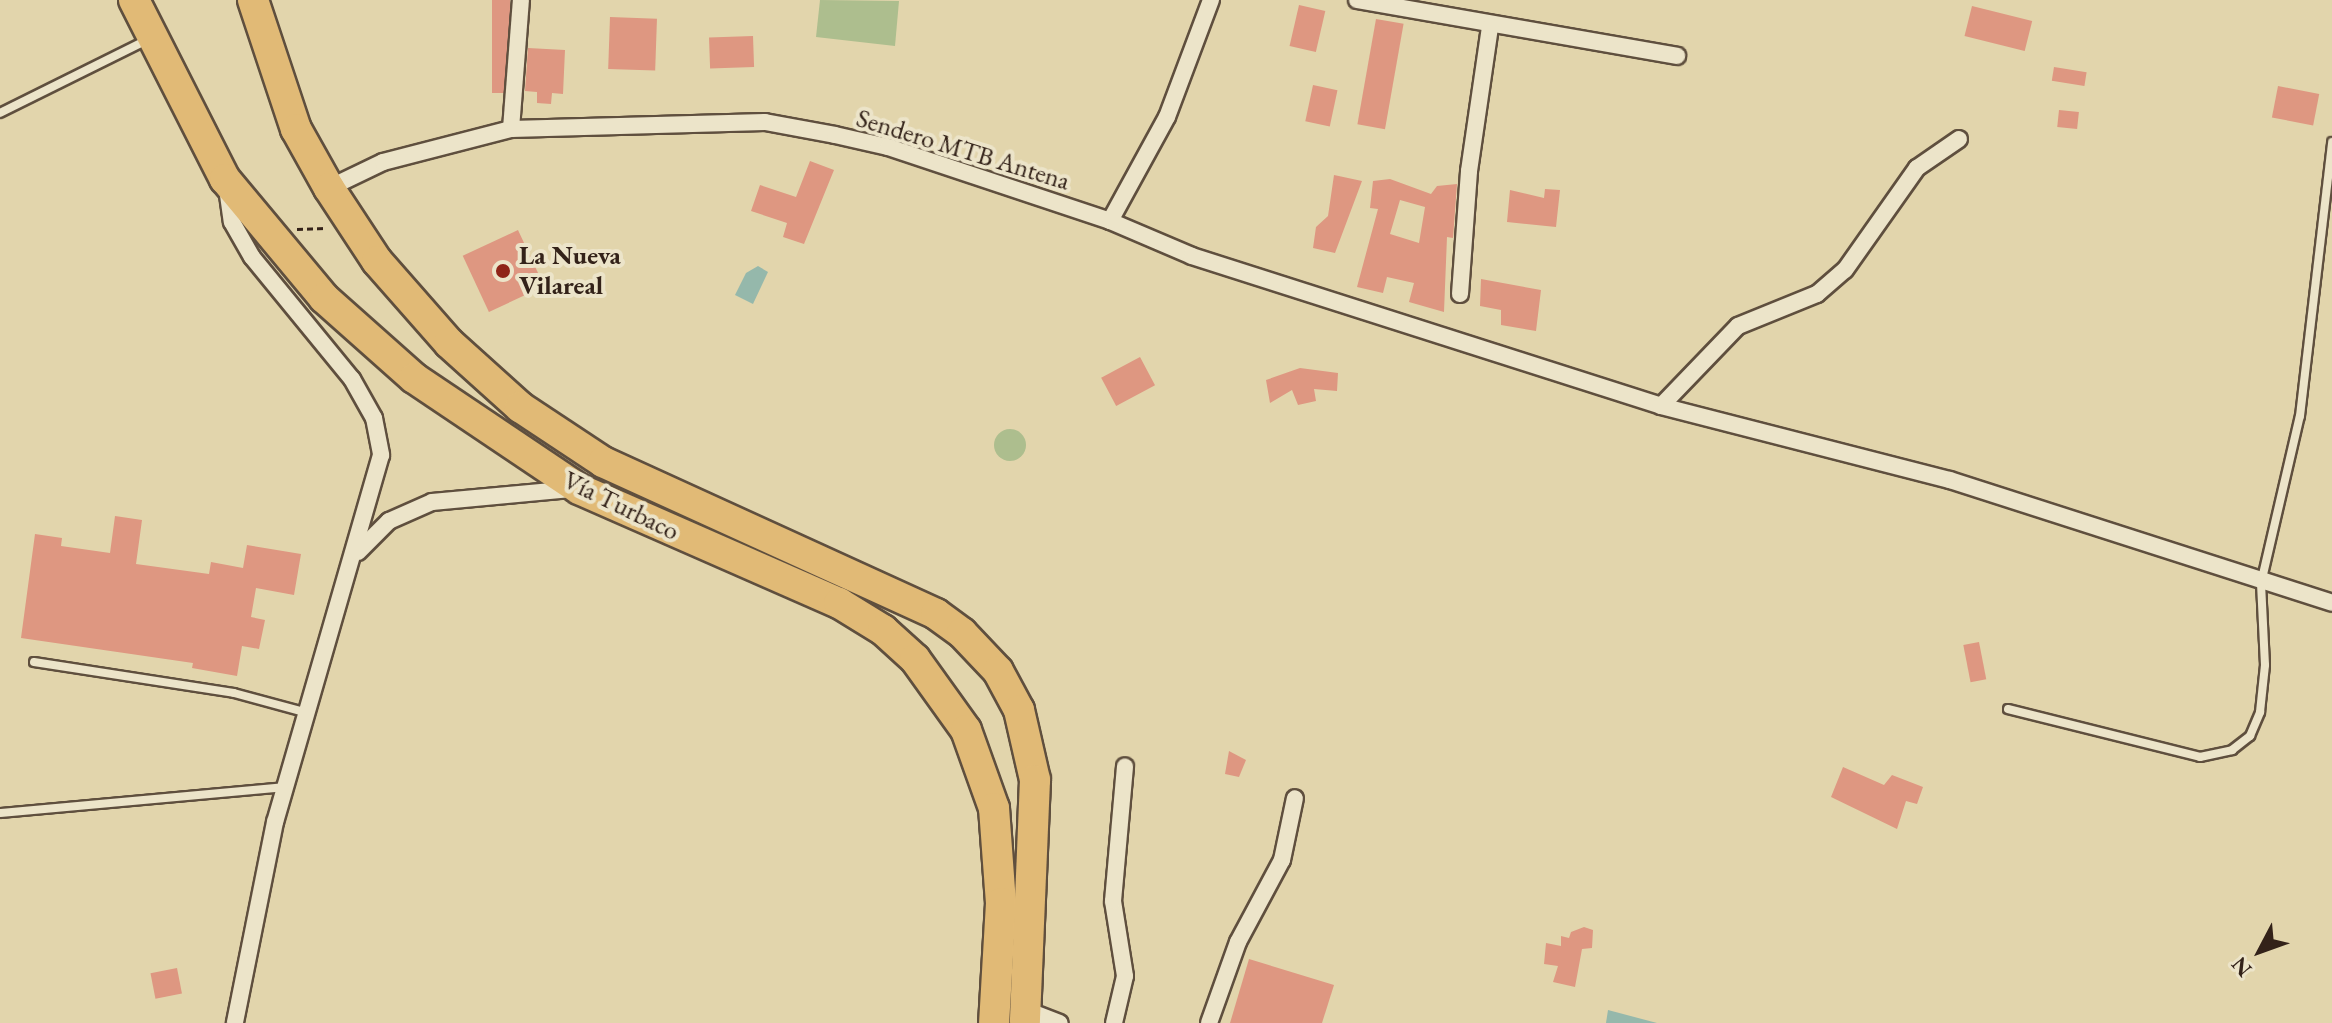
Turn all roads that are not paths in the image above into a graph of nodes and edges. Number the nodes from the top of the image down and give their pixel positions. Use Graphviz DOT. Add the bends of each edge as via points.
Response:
graph roads {
  1 [pos="134,0"];
  2 [pos="253,0"];
  3 [pos="521,0"];
  4 [pos="1211,0"];
  5 [pos="1357,0"];
  6 [pos="1490,27"];
  7 [pos="150,39"];
  8 [pos="1677,56"];
  9 [pos="0,113"];
  10 [pos="511,129"];
  11 [pos="1959,139"];
  12 [pos="2332,142"];
  13 [pos="225,179"];
  14 [pos="329,188"];
  15 [pos="1110,221"];
  16 [pos="1460,294"];
  17 [pos="1661,406"];
  18 [pos="579,489"];
  19 [pos="357,553"];
  20 [pos="2261,583"];
  21 [pos="2332,603"];
  22 [pos="34,662"];
  23 [pos="2008,709"];
  24 [pos="309,713"];
  25 [pos="1125,767"];
  26 [pos="286,787"];
  27 [pos="1295,798"];
  28 [pos="0,813"];
  29 [pos="1025,1016"];
  30 [pos="235,1023"];
  31 [pos="994,1023"];
  32 [pos="1060,1023"];
  33 [pos="1114,1023"];
  34 [pos="1209,1023"];
  1 -- 7 [label="highway, Vía Turbaco"];
  2 -- 14 [label="highway, Vía Turbaco" via="296,129"];
  3 -- 10 [label="street"];
  4 -- 15 [label="street" via="1167,117"];
  5 -- 6 [label="street"];
  6 -- 8 [label="street"];
  6 -- 16 [label="street" via="1469,171"];
  7 -- 9 [label="lane"];
  7 -- 13 [label="highway, Vía Turbaco"];
  10 -- 14 [label="street, Sendero MTB Antena" via="383,162"];
  10 -- 15 [label="street, Sendero MTB Antena" via="765,122 888,147"];
  11 -- 17 [label="street" via="1917,168 1845,270 1817,294 1738,326"];
  12 -- 20 [label="lane" via="2300,416"];
  13 -- 18 [label="highway, Vía Turbaco" via="324,298 403,368"];
  13 -- 19 [label="street" via="232,222 252,257 352,379 374,418 381,455"];
  14 -- 29 [label="highway, Vía Turbaco" via="377,261 449,343 520,407 660,493 936,614 983,652 1019,710 1035,780"];
  15 -- 17 [label="street, Sendero MTB Antena" via="1192,256"];
  17 -- 20 [label="street, Sendero MTB Antena" via="1950,480"];
  18 -- 19 [label="street" via="432,502 389,521"];
  18 -- 31 [label="highway, Vía Turbaco" via="839,603 883,630 943,693 966,730 994,808 1001,877"];
  19 -- 24 [label="street"];
  20 -- 21 [label="street, Sendero MTB Antena"];
  20 -- 23 [label="lane" via="2265,665 2260,712 2250,736 2232,750 2200,757 2170,753"];
  22 -- 24 [label="lane" via="234,693"];
  24 -- 26 [label="street"];
  25 -- 33 [label="street" via="1113,901 1125,976"];
  26 -- 28 [label="lane"];
  26 -- 30 [label="street"];
  27 -- 34 [label="street" via="1282,860 1238,942"];
  29 -- 32 [label="street"];
}
